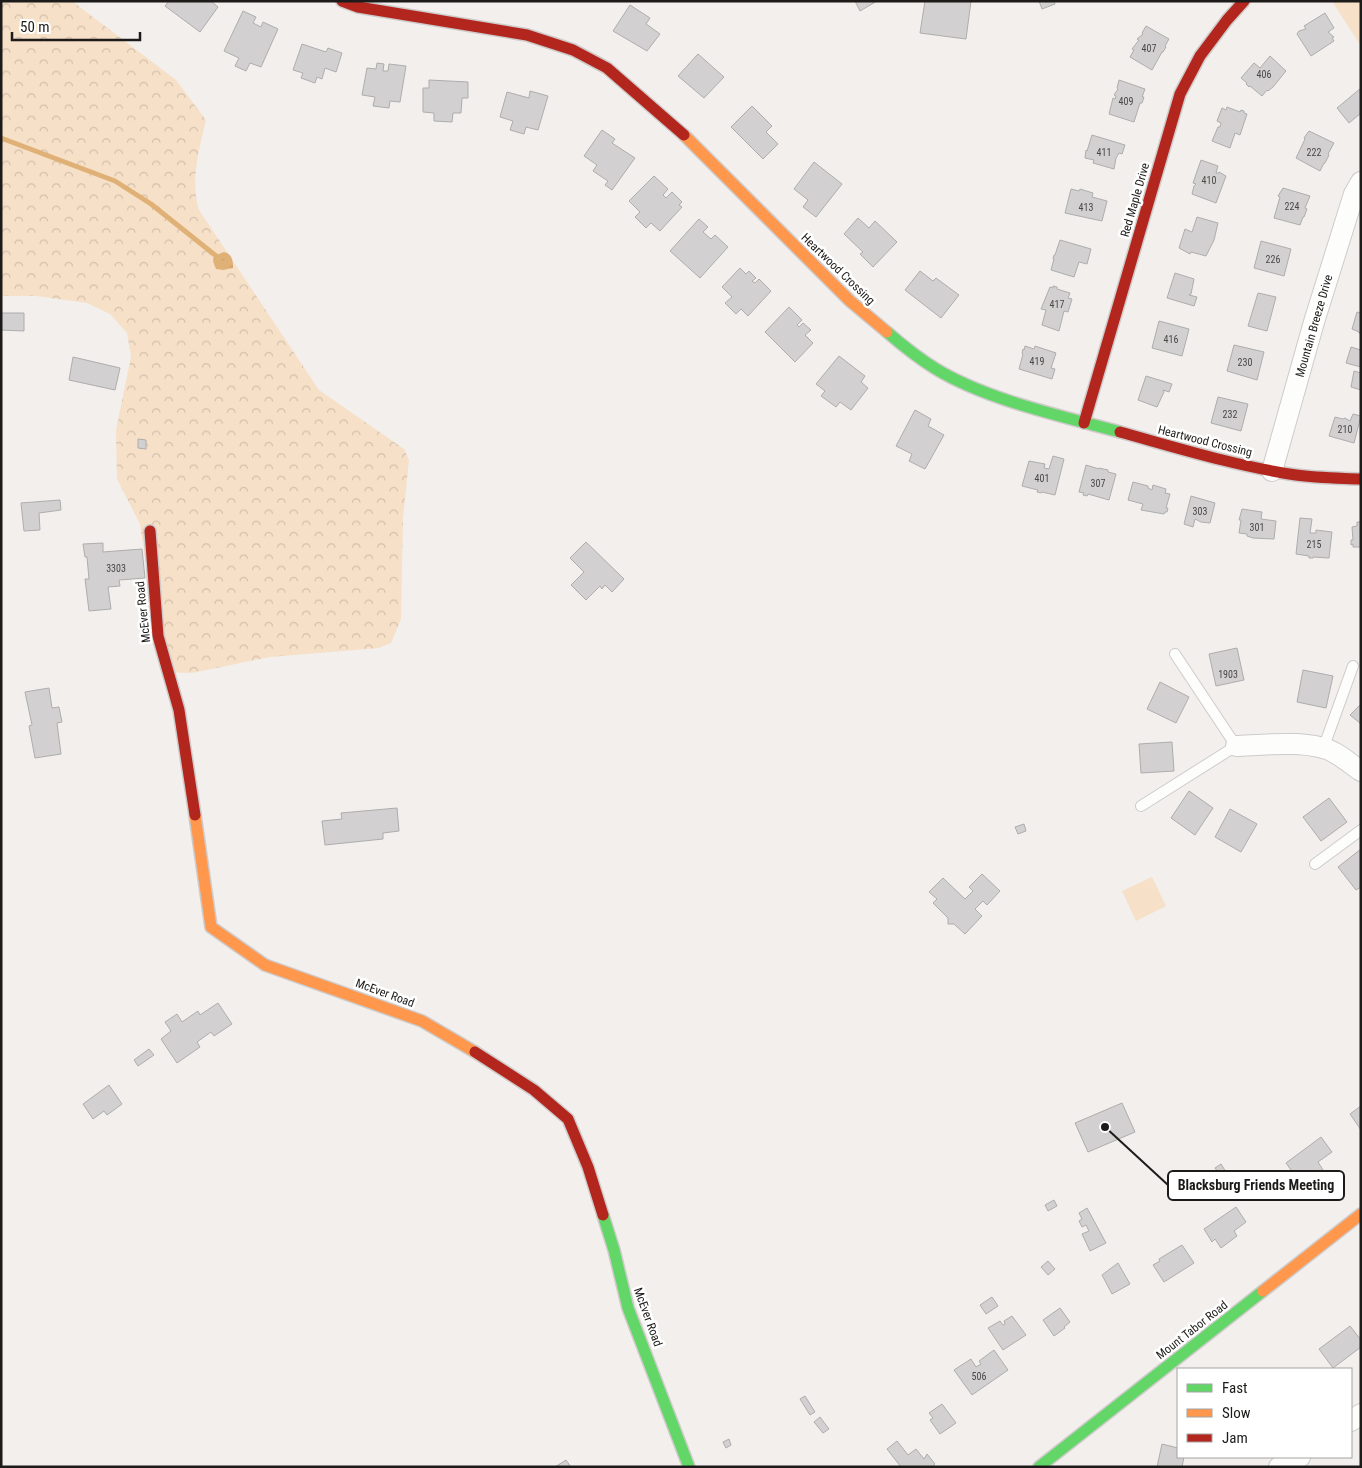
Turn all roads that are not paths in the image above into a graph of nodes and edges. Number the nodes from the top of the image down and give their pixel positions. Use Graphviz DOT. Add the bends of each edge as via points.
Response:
graph roads {
  1 [pos="342,1"];
  2 [pos="1244,1"];
  3 [pos="1361,182"];
  4 [pos="1084,423"];
  5 [pos="1272,471"];
  6 [pos="1361,479"];
  7 [pos="150,531"];
  8 [pos="1175,654"];
  9 [pos="1353,666"];
  10 [pos="1236,746"];
  11 [pos="1323,748"];
  12 [pos="1361,771"];
  13 [pos="1141,806"];
  14 [pos="1361,830"];
  15 [pos="1315,864"];
  16 [pos="1361,1214"];
  17 [pos="1298,1458"];
  18 [pos="689,1467"];
  19 [pos="1039,1467"];
  20 [pos="1279,1467"];
  1 -- 4 [label="street, Heartwood Crossing" via="399,14 528,35 573,50 607,68 682,133 850,302 904,346 936,369 977,389"];
  2 -- 4 [label="street, Red Maple Drive" via="1200,56 1180,94"];
  3 -- 5 [label="street, Mountain Breeze Drive" via="1354,194"];
  4 -- 5 [label="street, Heartwood Crossing"];
  5 -- 6 [label="street, Heartwood Crossing" via="1321,478"];
  7 -- 18 [label="street, McEver Road" via="158,636 179,710 211,926 265,965 422,1021 526,1085 568,1119 588,1167 628,1308"];
  8 -- 10 [label="lane"];
  9 -- 11 [label="lane"];
  10 -- 11 [label="street" via="1290,743"];
  10 -- 13 [label="lane"];
  11 -- 12 [label="street"];
  14 -- 15 [label="lane"];
  16 -- 19 [label="street, Mount Tabor Road"];
  17 -- 20 [label="street"];
}
